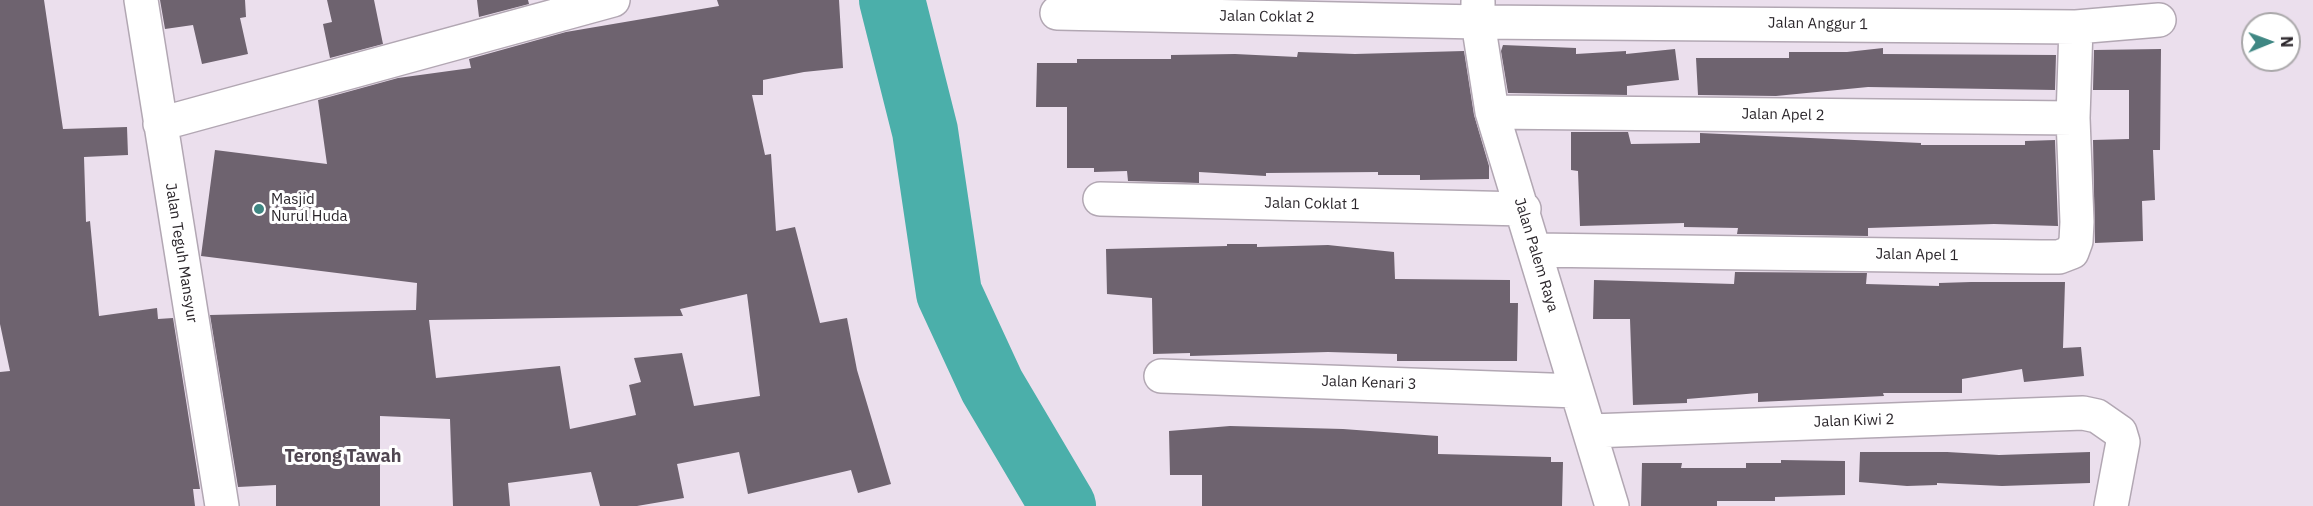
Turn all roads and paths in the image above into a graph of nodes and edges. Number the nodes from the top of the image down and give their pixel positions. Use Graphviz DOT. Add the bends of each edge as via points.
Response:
graph roads {
  1 [pos="141,0"];
  2 [pos="613,0"];
  3 [pos="1478,11"];
  4 [pos="1531,11"];
  5 [pos="1759,12"];
  6 [pos="1056,13"];
  7 [pos="2159,20"];
  8 [pos="2076,27"];
  9 [pos="1492,112"];
  10 [pos="2073,118"];
  11 [pos="160,124"];
  12 [pos="1100,199"];
  13 [pos="1524,209"];
  14 [pos="1535,250"];
  15 [pos="1161,376"];
  16 [pos="1577,391"];
  17 [pos="1591,431"];
  18 [pos="222,506"];
  19 [pos="1612,506"];
  20 [pos="2110,506"];
  1 -- 11 [label="street, Jalan Teguh Mansyur"];
  2 -- 11 [label="street"];
  3 -- 4 [label="street, Jalan Anggur 1"];
  3 -- 6 [label="street, Jalan Coklat 2"];
  3 -- 9 [label="street, Jalan Palem Raya"];
  4 -- 5 [label="street, Jalan Anggur 1"];
  5 -- 8 [label="street, Jalan Anggur 1"];
  7 -- 8 [label="street, Jalan Anggur 1"];
  8 -- 10 [label="street, Jalan Apel 1"];
  9 -- 10 [label="street, Jalan Apel 2"];
  9 -- 13 [label="street, Jalan Palem Raya"];
  10 -- 14 [label="street, Jalan Apel 1" via="2076,241 2072,252 2059,257"];
  11 -- 18 [label="street, Jalan Teguh Mansyur"];
  12 -- 13 [label="street, Jalan Coklat 1"];
  13 -- 14 [label="street, Jalan Palem Raya"];
  14 -- 16 [label="street, Jalan Palem Raya"];
  15 -- 16 [label="street, Jalan Kenari 3"];
  16 -- 17 [label="street, Jalan Palem Raya"];
  17 -- 19 [label="street, Jalan Palem Raya"];
  17 -- 20 [label="street, Jalan Kiwi 2" via="2083,413 2114,425 2123,442"];
}
